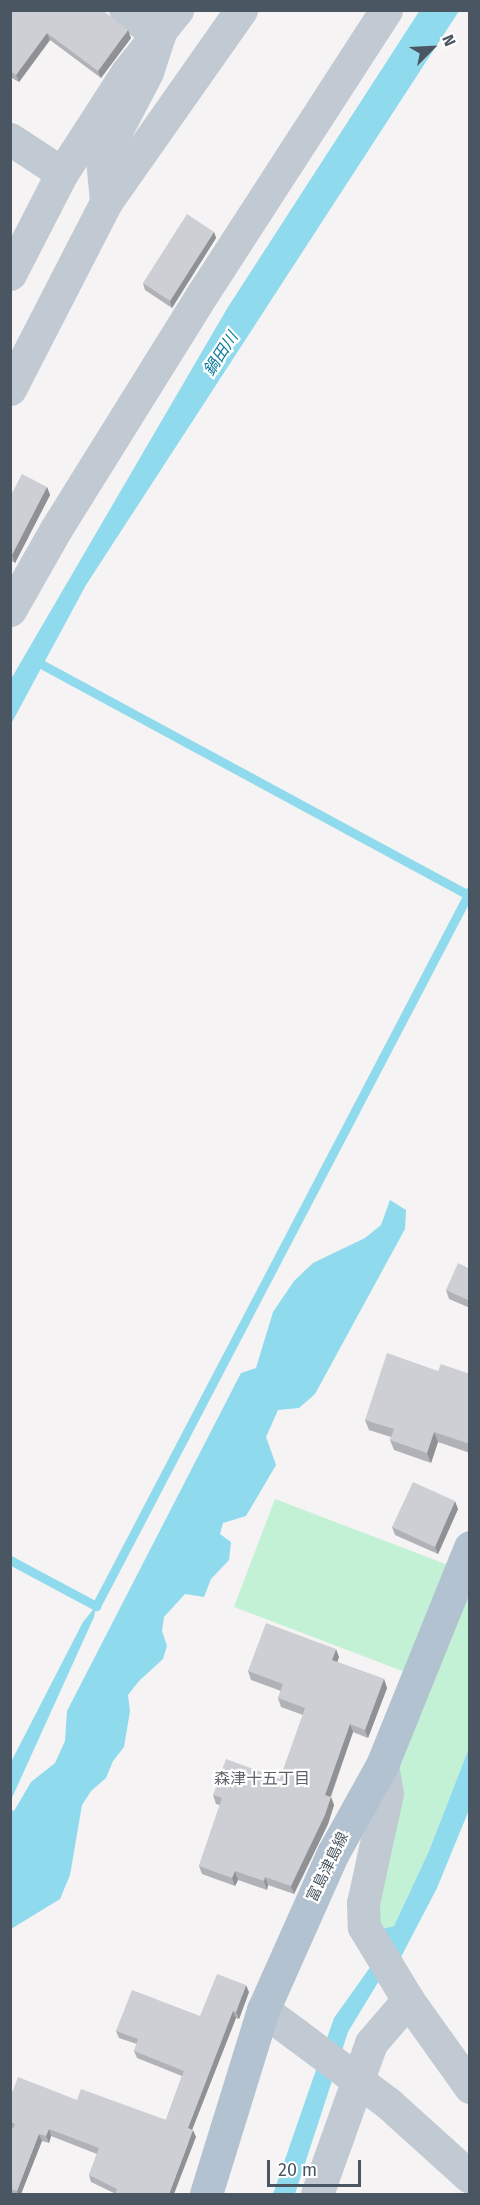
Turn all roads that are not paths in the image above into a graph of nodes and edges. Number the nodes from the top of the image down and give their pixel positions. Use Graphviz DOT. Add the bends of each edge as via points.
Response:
graph roads {
  1 [pos="125,10"];
  2 [pos="241,10"];
  3 [pos="386,10"];
  4 [pos="168,23"];
  5 [pos="10,139"];
  6 [pos="62,173"];
  7 [pos="106,202"];
  8 [pos="10,274"];
  9 [pos="10,389"];
  10 [pos="10,610"];
  11 [pos="470,1547"];
  12 [pos="382,1765"];
  13 [pos="400,1987"];
  14 [pos="263,2010"];
  15 [pos="470,2087"];
  16 [pos="470,2177"];
  17 [pos="206,2194"];
  18 [pos="317,2194"];
  1 -- 4 [label="street"];
  2 -- 7 [label="street"];
  3 -- 10 [label="street" via="197,303"];
  4 -- 6 [label="street" via="127,72"];
  4 -- 7 [label="street" via="102,158"];
  5 -- 6 [label="street"];
  6 -- 8 [label="street"];
  7 -- 9 [label="street"];
  11 -- 12 [label="main road, 富島津島線"];
  12 -- 13 [label="street" via="387,1793 363,1903 364,1926"];
  12 -- 14 [label="main road, 富島津島線" via="333,1853"];
  13 -- 15 [label="street"];
  13 -- 18 [label="street" via="370,2043"];
  14 -- 16 [label="street, bridge" via="388,2103"];
  14 -- 17 [label="main road, 富島津島線"];
}
